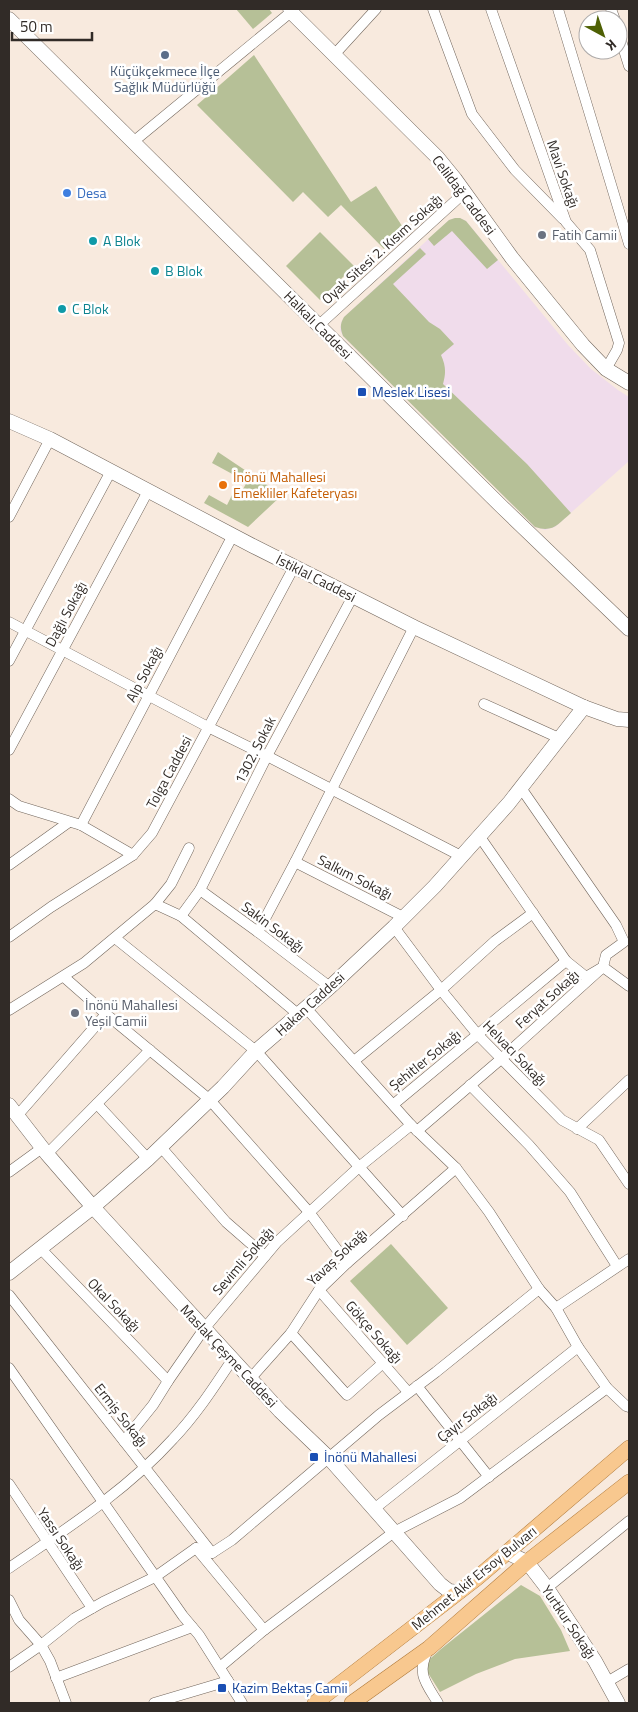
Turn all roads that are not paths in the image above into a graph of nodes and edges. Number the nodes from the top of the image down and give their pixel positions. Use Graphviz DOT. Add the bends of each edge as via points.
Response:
graph roads {
  1 [pos="376,9"];
  2 [pos="433,9"];
  3 [pos="491,9"];
  4 [pos="558,9"];
  5 [pos="292,11"];
  6 [pos="9,19"];
  7 [pos="334,55"];
  8 [pos="134,142"];
  9 [pos="465,192"];
  10 [pos="566,222"];
  11 [pos="629,244"];
  12 [pos="318,326"];
  13 [pos="606,369"];
  14 [pos="629,383"];
  15 [pos="9,421"];
  16 [pos="50,439"];
  17 [pos="111,471"];
  18 [pos="148,491"];
  19 [pos="9,517"];
  20 [pos="233,535"];
  21 [pos="294,567"];
  22 [pos="353,596"];
  23 [pos="9,622"];
  24 [pos="414,627"];
  25 [pos="629,629"];
  26 [pos="25,631"];
  27 [pos="62,651"];
  28 [pos="9,661"];
  29 [pos="148,696"];
  30 [pos="484,704"];
  31 [pos="584,707"];
  32 [pos="629,720"];
  33 [pos="208,727"];
  34 [pos="559,738"];
  35 [pos="9,750"];
  36 [pos="267,756"];
  37 [pos="521,788"];
  38 [pos="332,789"];
  39 [pos="9,799"];
  40 [pos="69,822"];
  41 [pos="81,825"];
  42 [pos="480,836"];
  43 [pos="189,848"];
  44 [pos="133,855"];
  45 [pos="461,856"];
  46 [pos="295,862"];
  47 [pos="9,865"];
  48 [pos="200,890"];
  49 [pos="155,904"];
  50 [pos="533,913"];
  51 [pos="181,916"];
  52 [pos="403,917"];
  53 [pos="394,927"];
  54 [pos="258,932"];
  55 [pos="9,937"];
  56 [pos="115,938"];
  57 [pos="566,961"];
  58 [pos="603,967"];
  59 [pos="64,977"];
  60 [pos="629,986"];
  61 [pos="330,987"];
  62 [pos="441,990"];
  63 [pos="9,1010"];
  64 [pos="303,1011"];
  65 [pos="106,1014"];
  66 [pos="478,1035"];
  67 [pos="150,1050"];
  68 [pos="256,1051"];
  69 [pos="501,1059"];
  70 [pos="354,1061"];
  71 [pos="629,1080"];
  72 [pos="470,1085"];
  73 [pos="209,1099"];
  74 [pos="97,1104"];
  75 [pos="394,1104"];
  76 [pos="13,1111"];
  77 [pos="414,1128"];
  78 [pos="577,1128"];
  79 [pos="160,1146"];
  80 [pos="44,1151"];
  81 [pos="148,1159"];
  82 [pos="359,1167"];
  83 [pos="456,1168"];
  84 [pos="9,1172"];
  85 [pos="629,1184"];
  86 [pos="93,1207"];
  87 [pos="309,1212"];
  88 [pos="404,1216"];
  89 [pos="41,1249"];
  90 [pos="265,1256"];
  91 [pos="629,1259"];
  92 [pos="347,1263"];
  93 [pos="617,1266"];
  94 [pos="9,1273"];
  95 [pos="539,1289"];
  96 [pos="319,1290"];
  97 [pos="9,1295"];
  98 [pos="556,1308"];
  99 [pos="204,1329"];
  100 [pos="291,1332"];
  101 [pos="578,1347"];
  102 [pos="232,1360"];
  103 [pos="383,1363"];
  104 [pos="9,1368"];
  105 [pos="250,1379"];
  106 [pos="168,1381"];
  107 [pos="607,1388"];
  108 [pos="412,1389"];
  109 [pos="629,1407"];
  110 [pos="124,1441"];
  111 [pos="459,1441"];
  112 [pos="629,1443"];
  113 [pos="624,1453"];
  114 [pos="329,1458"];
  115 [pos="144,1467"];
  116 [pos="489,1477"];
  117 [pos="629,1482"];
  118 [pos="9,1484"];
  119 [pos="103,1504"];
  120 [pos="374,1508"];
  121 [pos="629,1521"];
  122 [pos="394,1532"];
  123 [pos="47,1542"];
  124 [pos="196,1548"];
  125 [pos="212,1553"];
  126 [pos="508,1553"];
  127 [pos="527,1562"];
  128 [pos="9,1568"];
  129 [pos="155,1577"];
  130 [pos="547,1588"];
  131 [pos="459,1592"];
  132 [pos="9,1600"];
  133 [pos="92,1608"];
  134 [pos="192,1627"];
  135 [pos="264,1630"];
  136 [pos="41,1645"];
  137 [pos="429,1648"];
  138 [pos="9,1667"];
  139 [pos="220,1667"];
  140 [pos="629,1669"];
  141 [pos="56,1678"];
  142 [pos="228,1681"];
  143 [pos="607,1682"];
  144 [pos="66,1703"];
  145 [pos="154,1703"];
  146 [pos="242,1703"];
  147 [pos="315,1703"];
  148 [pos="352,1703"];
  149 [pos="438,1703"];
  150 [pos="618,1703"];
  1 -- 7 [label="street"];
  2 -- 10 [label="street" via="472,114 515,170"];
  3 -- 10 [label="street, Mavi Sokağı"];
  4 -- 11 [label="street"];
  5 -- 7 [label="street, Celildağ Caddesi"];
  5 -- 8 [label="street"];
  6 -- 8 [label="street, Halkalı Caddesi"];
  7 -- 9 [label="street, Celildağ Caddesi" via="437,157"];
  8 -- 12 [label="street, Halkalı Caddesi"];
  9 -- 12 [label="street, Oyak Sitesi 2. Kısım Sokağı"];
  9 -- 13 [label="street, Celildağ Caddesi" via="512,258"];
  10 -- 13 [label="street, Mavi Sokağı" via="590,250 619,343"];
  12 -- 25 [label="street, Halkalı Caddesi"];
  13 -- 14 [label="street, Celildağ Caddesi"];
  15 -- 16 [label="street, İstiklal Caddesi"];
  16 -- 17 [label="street, İstiklal Caddesi"];
  16 -- 19 [label="street"];
  17 -- 18 [label="street, İstiklal Caddesi"];
  17 -- 26 [label="street"];
  18 -- 20 [label="street, İstiklal Caddesi"];
  18 -- 27 [label="street, Dağlı Sokağı"];
  20 -- 21 [label="street, İstiklal Caddesi"];
  20 -- 29 [label="street, Alp Sokağı"];
  21 -- 22 [label="street, İstiklal Caddesi"];
  21 -- 33 [label="street, Tolga Caddesi"];
  22 -- 24 [label="street, İstiklal Caddesi"];
  22 -- 36 [label="street, 1302. Sokak"];
  23 -- 26 [label="street"];
  24 -- 31 [label="street, İstiklal Caddesi"];
  24 -- 38 [label="street"];
  26 -- 27 [label="street"];
  26 -- 28 [label="street"];
  27 -- 29 [label="street"];
  27 -- 35 [label="street, Dağlı Sokağı"];
  29 -- 33 [label="street"];
  29 -- 41 [label="street, Alp Sokağı"];
  30 -- 34 [label="street"];
  31 -- 32 [label="street, İstiklal Caddesi"];
  31 -- 34 [label="street, Hakan Caddesi"];
  33 -- 36 [label="street"];
  33 -- 44 [label="street, Tolga Caddesi" via="152,833"];
  34 -- 37 [label="street, Hakan Caddesi"];
  36 -- 38 [label="street"];
  36 -- 48 [label="street, 1302. Sokak"];
  37 -- 42 [label="street, Hakan Caddesi"];
  37 -- 58 [label="street, Feryat Sokağı" via="616,925 624,942 606,955"];
  38 -- 45 [label="street"];
  38 -- 46 [label="street"];
  39 -- 40 [label="street" via="19,806"];
  40 -- 41 [label="street"];
  40 -- 47 [label="street"];
  41 -- 44 [label="street"];
  42 -- 45 [label="street, Hakan Caddesi"];
  42 -- 50 [label="street"];
  43 -- 49 [label="street"];
  44 -- 55 [label="street, Tolga Caddesi"];
  45 -- 52 [label="street, Hakan Caddesi"];
  46 -- 52 [label="street, Salkım Sokağı"];
  46 -- 54 [label="street"];
  48 -- 51 [label="street, 1302. Sokak"];
  48 -- 54 [label="street, Sakin Sokağı"];
  49 -- 51 [label="street"];
  49 -- 56 [label="street"];
  50 -- 57 [label="street"];
  50 -- 62 [label="street" via="495,941"];
  51 -- 64 [label="street"];
  52 -- 53 [label="street, Hakan Caddesi"];
  53 -- 61 [label="street, Hakan Caddesi"];
  53 -- 62 [label="street, Helvacı Sokağı"];
  54 -- 61 [label="street, Sakin Sokağı"];
  56 -- 59 [label="street"];
  56 -- 68 [label="street"];
  57 -- 58 [label="street" via="586,977"];
  57 -- 66 [label="street, Şehitler Sokağı"];
  58 -- 60 [label="street"];
  58 -- 69 [label="street, Feryat Sokağı"];
  59 -- 63 [label="street"];
  59 -- 65 [label="street"];
  61 -- 64 [label="street, Hakan Caddesi"];
  62 -- 66 [label="street, Helvacı Sokağı"];
  62 -- 70 [label="street"];
  64 -- 68 [label="street, Hakan Caddesi"];
  64 -- 70 [label="street"];
  65 -- 67 [label="street"];
  65 -- 76 [label="street"];
  66 -- 69 [label="street, Helvacı Sokağı"];
  66 -- 75 [label="street, Şehitler Sokağı"];
  67 -- 73 [label="street"];
  67 -- 74 [label="street"];
  68 -- 73 [label="street, Hakan Caddesi"];
  68 -- 82 [label="street"];
  69 -- 72 [label="street, Feryat Sokağı"];
  69 -- 78 [label="street, Helvacı Sokağı" via="562,1120"];
  70 -- 75 [label="street"];
  71 -- 78 [label="street"];
  72 -- 77 [label="street, Feryat Sokağı"];
  72 -- 93 [label="street" via="570,1192"];
  73 -- 79 [label="street, Hakan Caddesi"];
  73 -- 87 [label="street"];
  74 -- 80 [label="street"];
  74 -- 81 [label="street"];
  75 -- 77 [label="street"];
  76 -- 80 [label="street, Maslak Çeşme Caddesi"];
  77 -- 82 [label="street, Sevimli Sokağı"];
  77 -- 83 [label="street"];
  78 -- 85 [label="street, Helvacı Sokağı" via="599,1140"];
  79 -- 81 [label="street, Hakan Caddesi"];
  79 -- 90 [label="street" via="226,1222"];
  80 -- 84 [label="street"];
  80 -- 86 [label="street, Maslak Çeşme Caddesi"];
  81 -- 86 [label="street, Hakan Caddesi"];
  82 -- 87 [label="street, Sevimli Sokağı"];
  82 -- 88 [label="street"];
  83 -- 88 [label="street, Yavaş Sokağı"];
  83 -- 95 [label="street"];
  86 -- 89 [label="street, Hakan Caddesi"];
  86 -- 99 [label="street, Maslak Çeşme Caddesi"];
  87 -- 90 [label="street, Sevimli Sokağı"];
  87 -- 92 [label="street"];
  88 -- 92 [label="street, Yavaş Sokağı"];
  89 -- 94 [label="street, Hakan Caddesi"];
  89 -- 106 [label="street, Okal Sokağı"];
  90 -- 99 [label="street, Sevimli Sokağı"];
  91 -- 93 [label="street"];
  92 -- 96 [label="street, Yavaş Sokağı"];
  93 -- 98 [label="street"];
  95 -- 98 [label="street"];
  95 -- 108 [label="street"];
  96 -- 100 [label="street, Yavaş Sokağı"];
  96 -- 103 [label="street, Gökçe Sokağı"];
  97 -- 110 [label="street, Ermiş Sokağı"];
  98 -- 101 [label="street"];
  99 -- 102 [label="street, Maslak Çeşme Caddesi"];
  99 -- 106 [label="street, Sevimli Sokağı"];
  100 -- 103 [label="street" via="347,1396"];
  100 -- 105 [label="street, Yavaş Sokağı"];
  101 -- 107 [label="street"];
  101 -- 111 [label="street, Çayır Sokağı"];
  102 -- 105 [label="street, Maslak Çeşme Caddesi"];
  102 -- 115 [label="street" via="173,1440"];
  103 -- 108 [label="street, Gökçe Sokağı"];
  104 -- 119 [label="street"];
  105 -- 114 [label="street, Maslak Çeşme Caddesi"];
  106 -- 110 [label="street, Sevimli Sokağı"];
  107 -- 109 [label="street"];
  107 -- 116 [label="street"];
  108 -- 111 [label="street, Gökçe Sokağı"];
  108 -- 114 [label="street"];
  110 -- 115 [label="street, Ermiş Sokağı"];
  111 -- 116 [label="street, Gökçe Sokağı"];
  111 -- 120 [label="street, Çayır Sokağı"];
  112 -- 113 [label="main road, Mehmet Akif Ersoy Bulvarı"];
  113 -- 126 [label="main road, Mehmet Akif Ersoy Bulvarı"];
  114 -- 120 [label="street, Maslak Çeşme Caddesi"];
  114 -- 125 [label="street" via="232,1540"];
  115 -- 119 [label="street"];
  115 -- 125 [label="street, Ermiş Sokağı"];
  116 -- 122 [label="street" via="460,1498"];
  117 -- 127 [label="main road, Mehmet Akif Ersoy Bulvarı"];
  118 -- 123 [label="street, Yassı Sokağı"];
  119 -- 123 [label="street"];
  119 -- 129 [label="street"];
  120 -- 122 [label="street, Maslak Çeşme Caddesi"];
  121 -- 130 [label="street"];
  122 -- 131 [label="street, Maslak Çeşme Caddesi" via="446,1590"];
  122 -- 135 [label="street"];
  123 -- 128 [label="street"];
  123 -- 133 [label="street, Yassı Sokağı"];
  124 -- 125 [label="street"];
  124 -- 129 [label="street"];
  124 -- 135 [label="street"];
  126 -- 127 [label="street, Yurtkur Sokağı"];
  126 -- 131 [label="main road, Mehmet Akif Ersoy Bulvarı"];
  127 -- 130 [label="street, Yurtkur Sokağı"];
  127 -- 137 [label="main road, Mehmet Akif Ersoy Bulvarı"];
  129 -- 133 [label="street"];
  129 -- 134 [label="street"];
  130 -- 143 [label="street, Yurtkur Sokağı"];
  131 -- 147 [label="main road, Mehmet Akif Ersoy Bulvarı"];
  132 -- 136 [label="street" via="19,1620"];
  133 -- 136 [label="street"];
  134 -- 139 [label="street"];
  134 -- 141 [label="street"];
  135 -- 139 [label="street"];
  136 -- 138 [label="street"];
  136 -- 141 [label="street"];
  137 -- 148 [label="main road, Mehmet Akif Ersoy Bulvarı"];
  137 -- 149 [label="street" via="422,1664 422,1674"];
  139 -- 142 [label="street"];
  140 -- 143 [label="street"];
  141 -- 144 [label="street"];
  142 -- 145 [label="street"];
  142 -- 146 [label="street"];
  143 -- 150 [label="street, Yurtkur Sokağı"];
}
